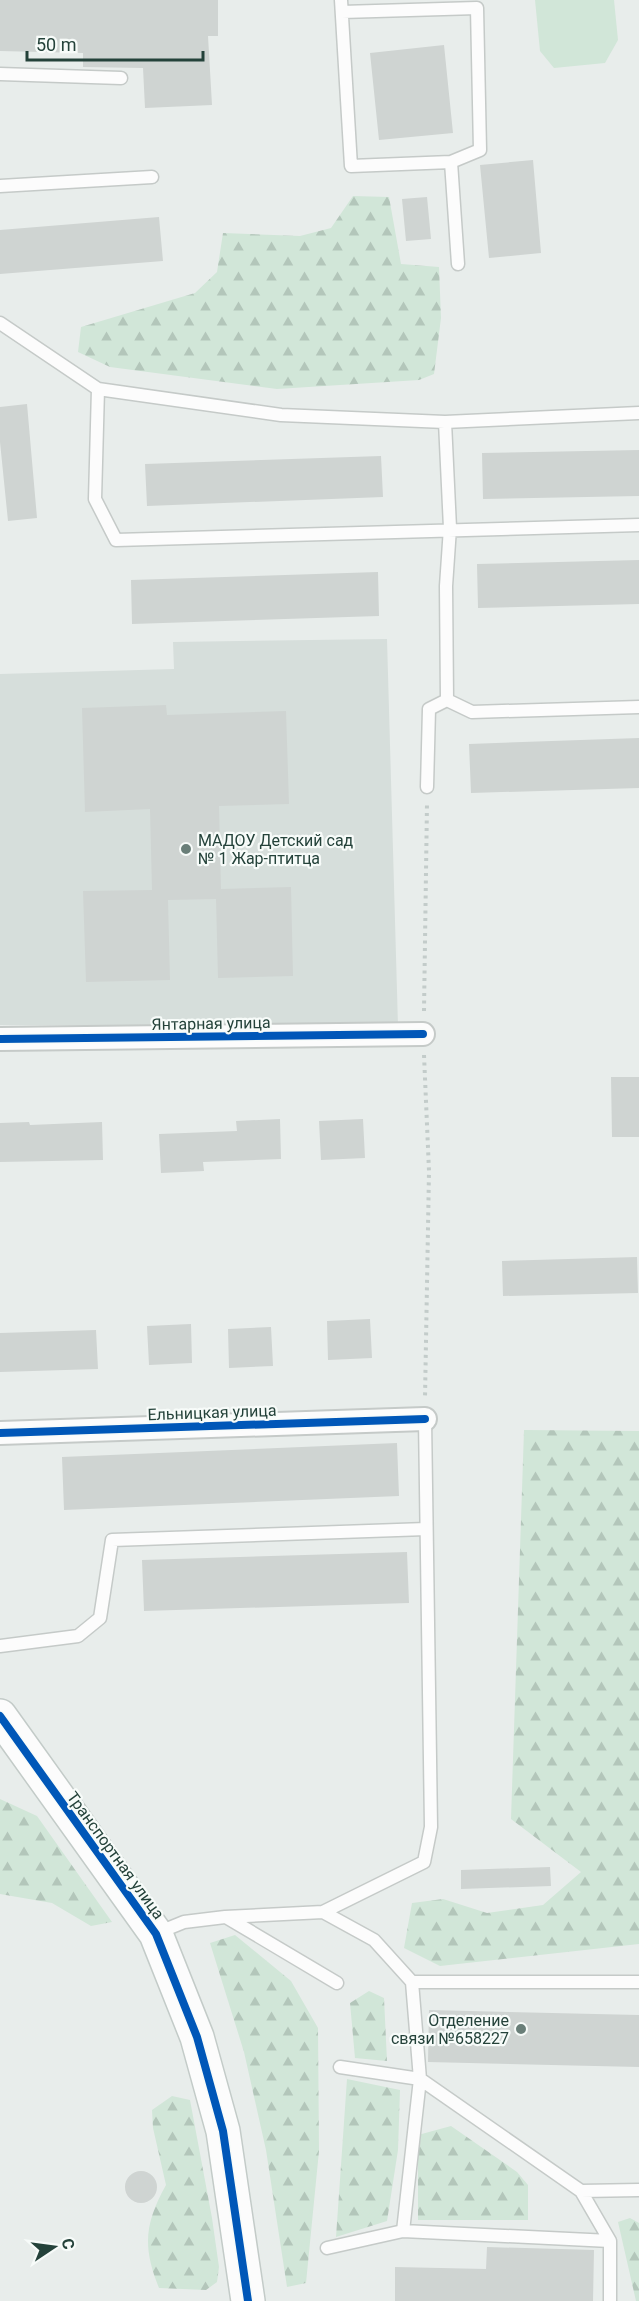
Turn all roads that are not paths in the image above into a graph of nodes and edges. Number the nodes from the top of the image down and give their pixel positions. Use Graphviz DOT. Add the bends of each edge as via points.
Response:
graph roads {
  1 [pos="341,6"];
  2 [pos="0,74"];
  3 [pos="121,78"];
  4 [pos="452,162"];
  5 [pos="152,177"];
  6 [pos="0,186"];
  7 [pos="458,264"];
  8 [pos="0,323"];
  9 [pos="98,388"];
  10 [pos="639,413"];
  11 [pos="445,422"];
  12 [pos="639,525"];
  13 [pos="450,528"];
  14 [pos="447,700"];
  15 [pos="639,707"];
  16 [pos="427,787"];
  17 [pos="423,1034"];
  18 [pos="0,1039"];
  19 [pos="425,1419"];
  20 [pos="0,1433"];
  21 [pos="426,1529"];
  22 [pos="0,1646"];
  23 [pos="0,1716"];
  24 [pos="323,1912"];
  25 [pos="225,1917"];
  26 [pos="156,1934"];
  27 [pos="412,1982"];
  28 [pos="639,1982"];
  29 [pos="337,1983"];
  30 [pos="340,2067"];
  31 [pos="420,2079"];
  32 [pos="639,2190"];
  33 [pos="581,2191"];
  34 [pos="403,2230"];
  35 [pos="610,2241"];
  36 [pos="327,2248"];
  37 [pos="248,2301"];
  38 [pos="610,2301"];
  1 -- 4 [label="lane" via="351,166"];
  1 -- 4 [label="lane" via="477,8 480,150"];
  2 -- 3 [label="lane"];
  4 -- 7 [label="lane"];
  5 -- 6 [label="lane"];
  8 -- 9 [label="lane"];
  9 -- 11 [label="lane" via="281,415"];
  9 -- 13 [label="lane" via="95,499 116,540"];
  10 -- 11 [label="lane"];
  11 -- 13 [label="lane"];
  12 -- 13 [label="lane"];
  13 -- 14 [label="lane"];
  14 -- 15 [label="lane" via="472,712"];
  14 -- 16 [label="lane" via="429,709"];
  17 -- 18 [label="street, Янтарная улица"];
  19 -- 20 [label="street, Ельницкая улица"];
  19 -- 21 [label="lane"];
  21 -- 22 [label="lane" via="112,1540 100,1618 78,1636"];
  21 -- 24 [label="lane" via="431,1827 424,1862"];
  23 -- 26 [label="street, Транспортная улица"];
  24 -- 25 [label="lane"];
  24 -- 27 [label="lane" via="374,1940"];
  25 -- 26 [label="lane" via="184,1922"];
  25 -- 29 [label="lane"];
  26 -- 37 [label="street, Транспортная улица" via="197,2037 222,2131"];
  27 -- 28 [label="lane"];
  27 -- 31 [label="lane"];
  30 -- 31 [label="lane"];
  31 -- 33 [label="lane"];
  31 -- 34 [label="lane"];
  32 -- 33 [label="lane"];
  33 -- 35 [label="lane"];
  34 -- 35 [label="lane"];
  34 -- 36 [label="lane"];
  35 -- 38 [label="lane"];
}
